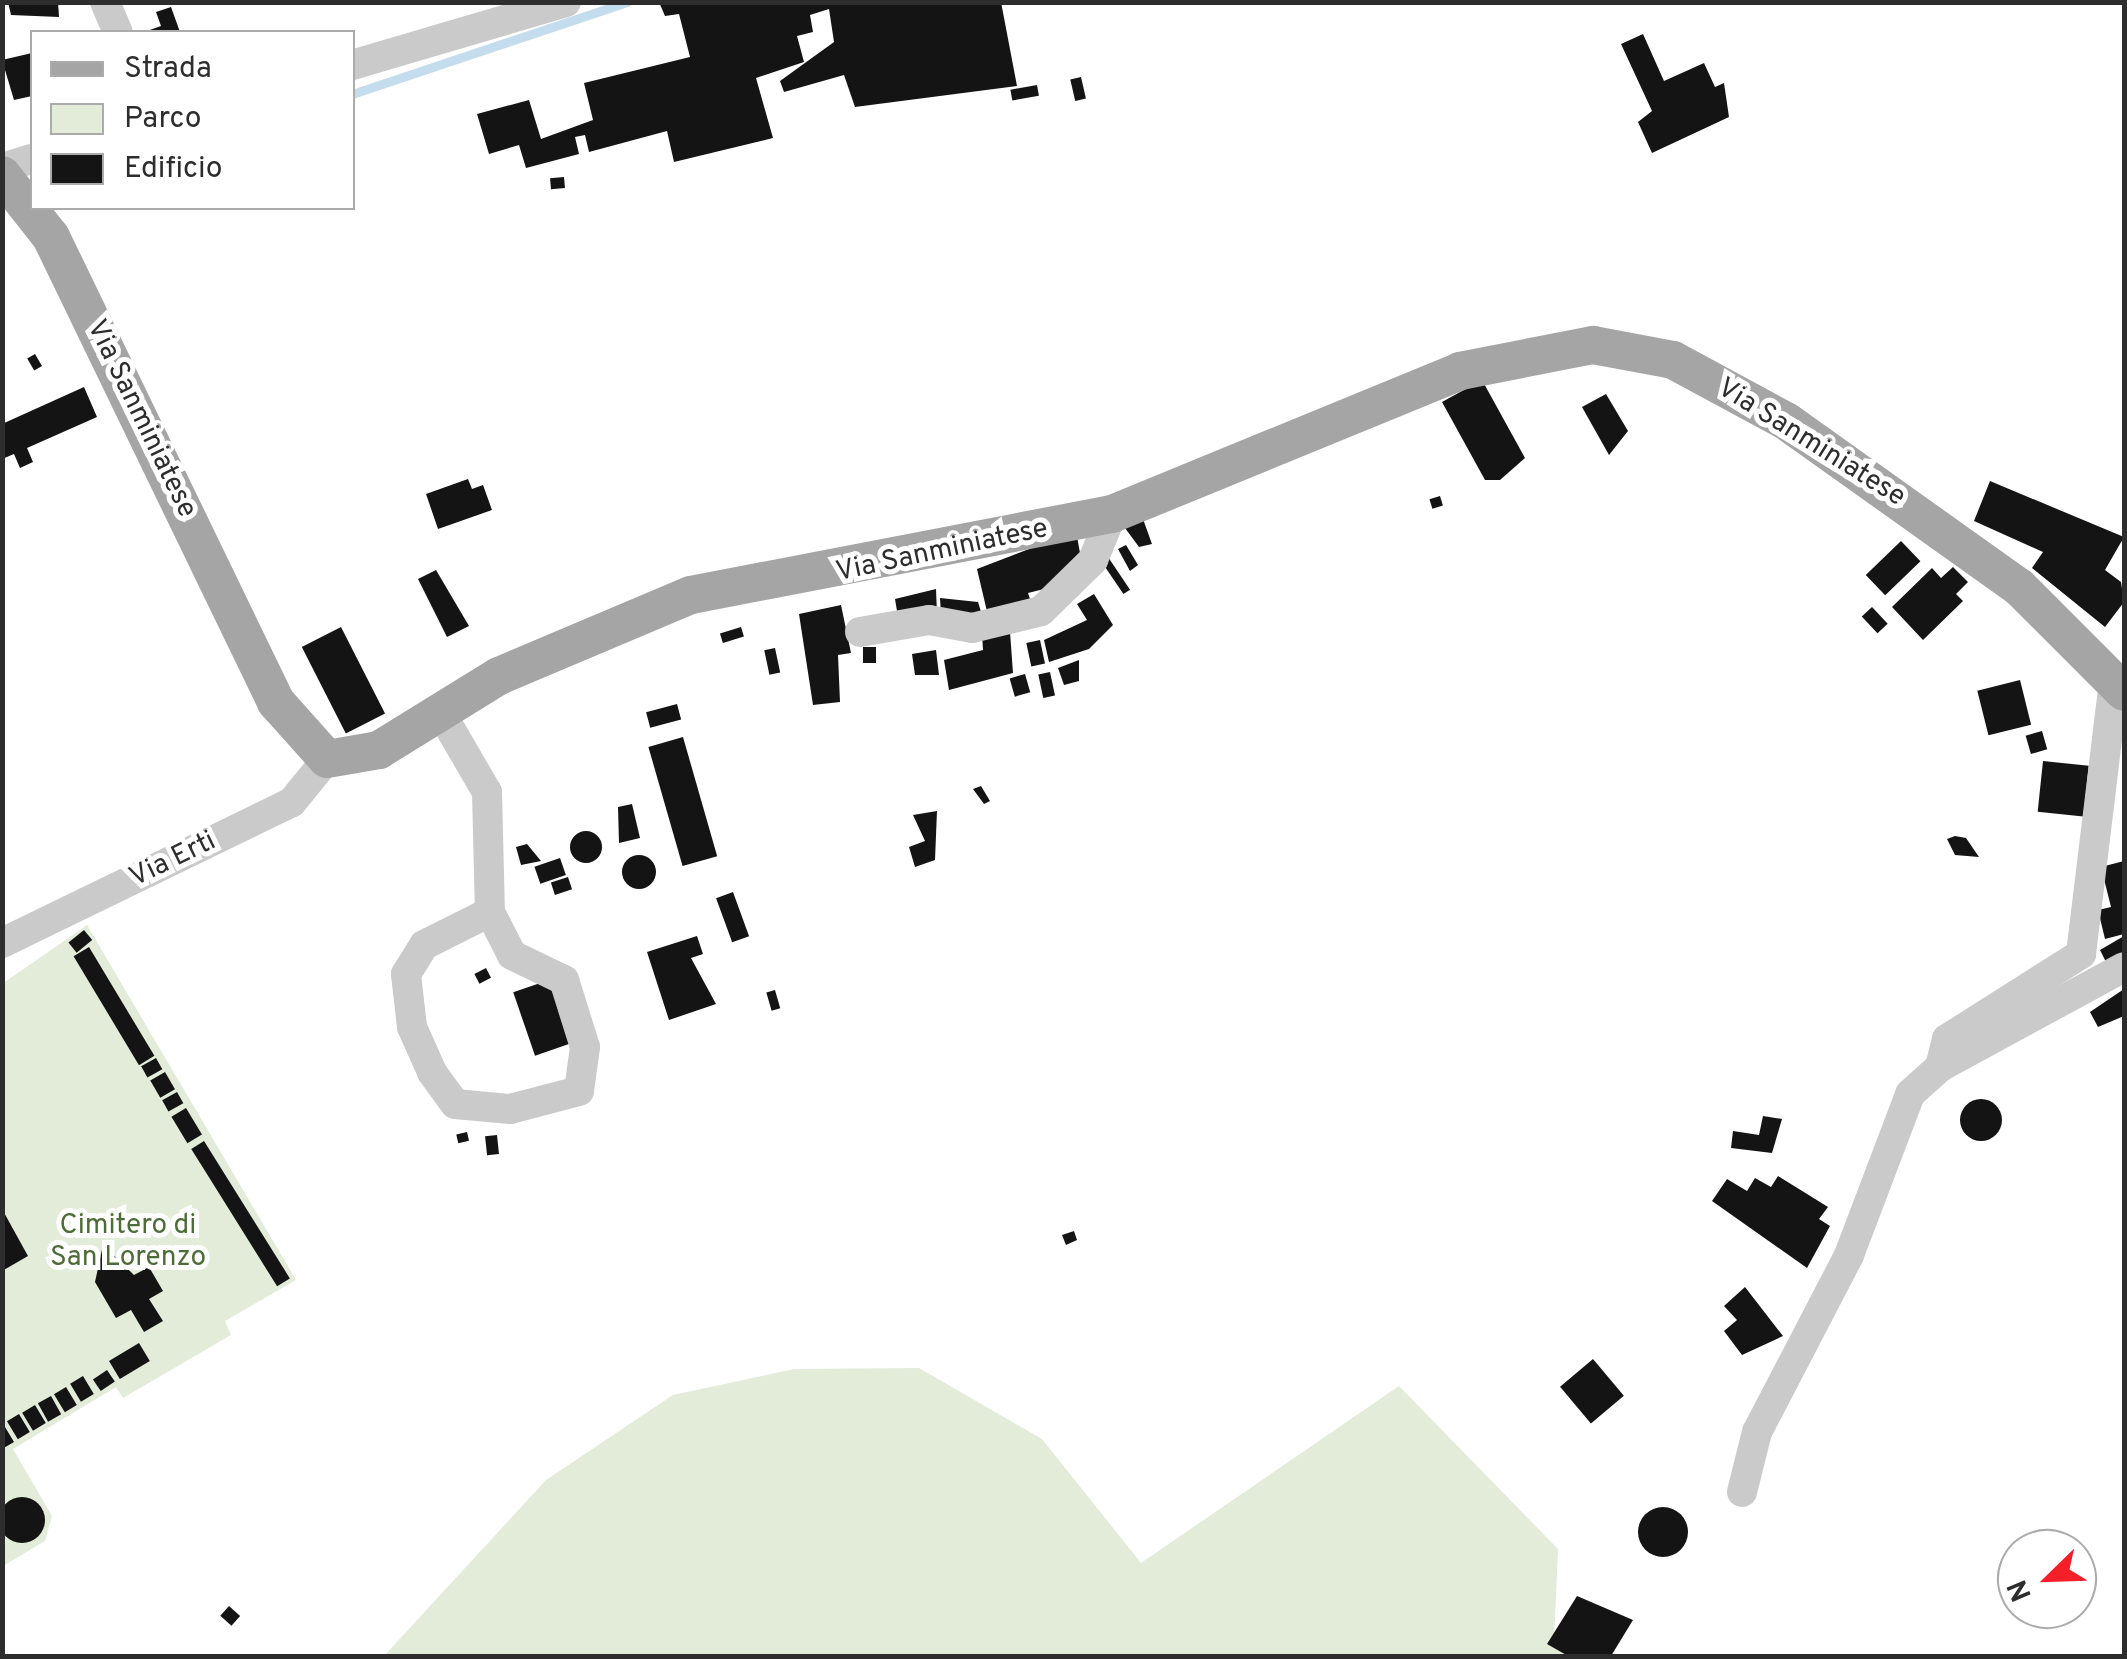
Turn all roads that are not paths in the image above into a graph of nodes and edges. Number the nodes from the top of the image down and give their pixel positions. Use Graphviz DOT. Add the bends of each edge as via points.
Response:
graph roads {
  1 [pos="105,2"];
  2 [pos="566,2"];
  3 [pos="117,30"];
  4 [pos="355,64"];
  5 [pos="30,160"];
  6 [pos="2,172"];
  7 [pos="30,210"];
  8 [pos="30,210"];
  9 [pos="1112,514"];
  10 [pos="860,632"];
  11 [pos="2119,687"];
  12 [pos="441,713"];
  13 [pos="327,759"];
  14 [pos="490,912"];
  15 [pos="2,943"];
  16 [pos="2124,967"];
  17 [pos="1940,1067"];
  18 [pos="1742,1492"];
  1 -- 3 [label="street"];
  2 -- 4 [label="street"];
  5 -- 6 [label="street"];
  6 -- 7 [label="main road, Via Sanminiatese"];
  8 -- 13 [label="main road, Via Sanminiatese" via="51,238 276,702"];
  9 -- 10 [label="street" via="1093,560 1041,611 990,626 929,620"];
  9 -- 11 [label="main road, Via Sanminiatese" via="1460,370 1527,352 1620,346 1696,371 1857,468 2019,587"];
  9 -- 12 [label="main road, Via Sanminiatese" via="691,594 535,659"];
  11 -- 17 [label="street" via="2081,954 1947,1039"];
  12 -- 13 [label="main road, Via Sanminiatese" via="380,750"];
  12 -- 14 [label="street" via="487,792"];
  13 -- 15 [label="street, Via Erti" via="292,802"];
  14 -- 14 [label="street" via="512,955 564,980 585,1047 578,1091 510,1109 456,1104 432,1072 412,1027 406,974 424,945"];
  16 -- 17 [label="street"];
  17 -- 18 [label="street" via="1910,1094 1849,1255 1757,1432"];
}
